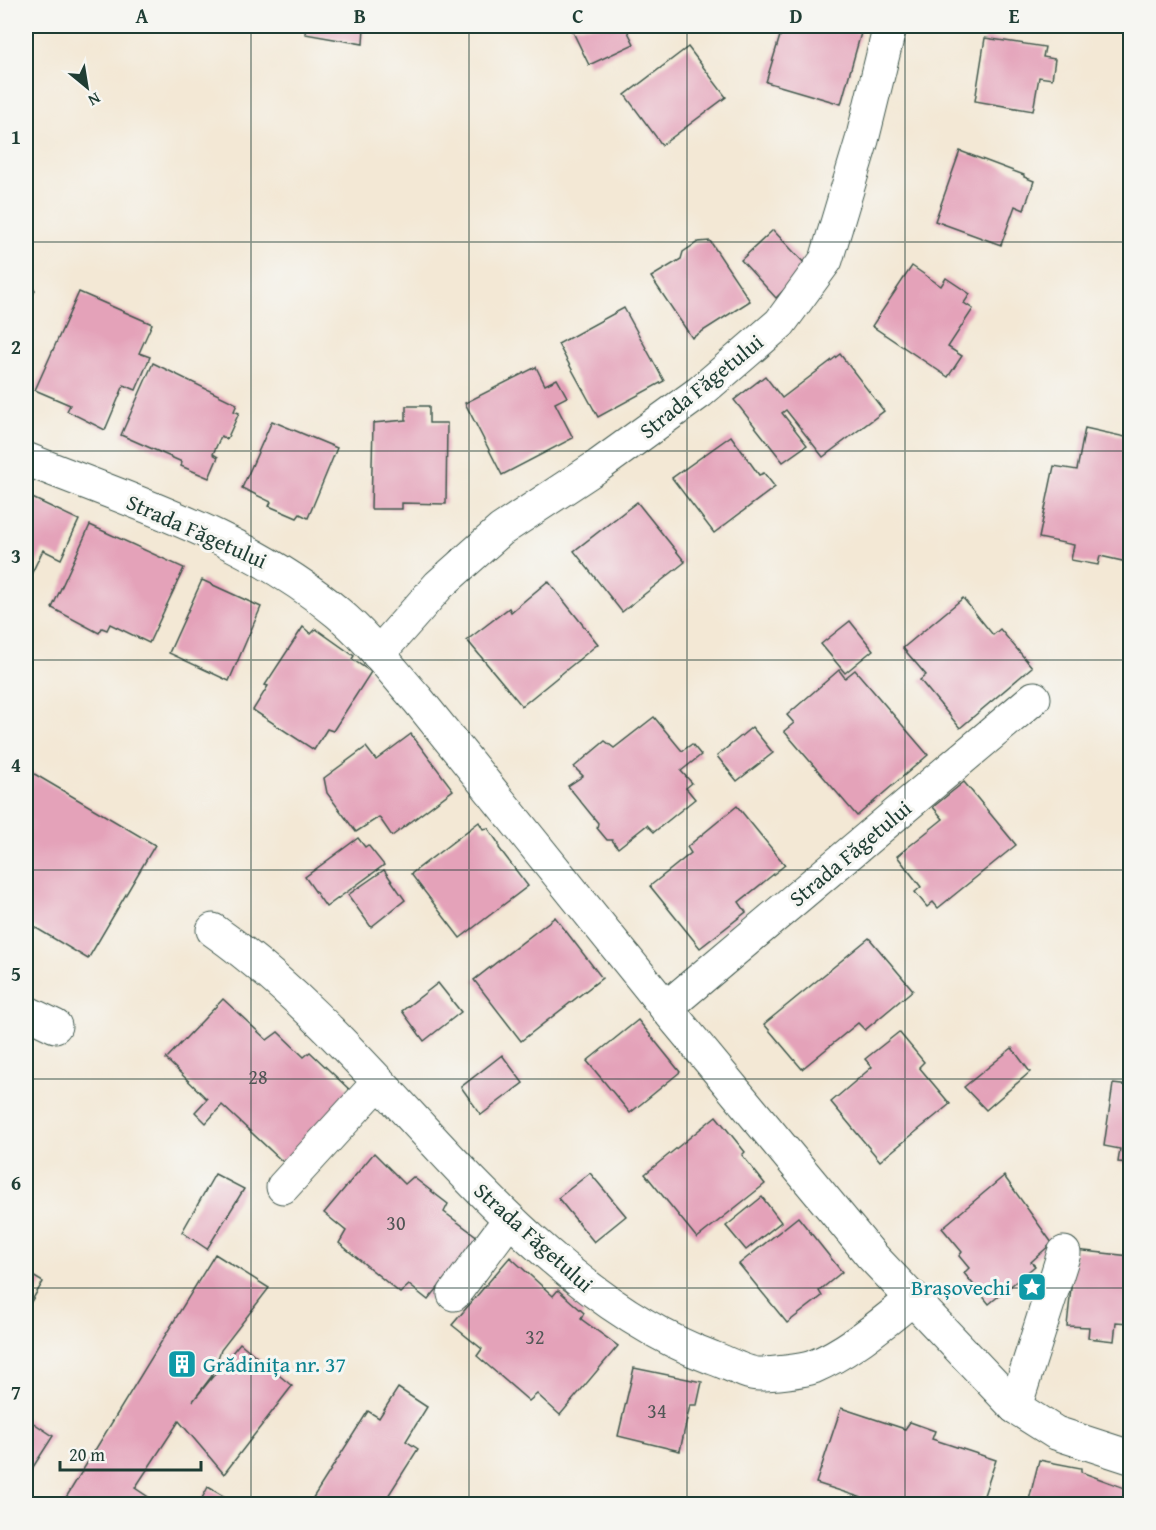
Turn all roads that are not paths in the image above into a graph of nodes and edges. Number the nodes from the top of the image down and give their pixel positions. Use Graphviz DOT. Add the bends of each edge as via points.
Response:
graph roads {
  1 [pos="890,26"];
  2 [pos="26,459"];
  3 [pos="378,654"];
  4 [pos="1034,698"];
  5 [pos="213,930"];
  6 [pos="666,1008"];
  7 [pos="26,1012"];
  8 [pos="55,1026"];
  9 [pos="378,1083"];
  10 [pos="283,1187"];
  11 [pos="509,1220"];
  12 [pos="1064,1252"];
  13 [pos="454,1294"];
  14 [pos="914,1298"];
  15 [pos="1015,1407"];
  16 [pos="1131,1457"];
  1 -- 3 [label="street, Strada Făgetului" via="862,140 826,260 780,323 700,392 501,530 439,585"];
  2 -- 3 [label="street, Strada Făgetului" via="199,528 276,567 338,614"];
  3 -- 6 [label="street, Strada Făgetului"];
  4 -- 6 [label="street, Strada Făgetului"];
  5 -- 9 [label="street, Strada Făgetului" via="249,955 296,998"];
  6 -- 14 [label="street, Strada Făgetului" via="872,1254"];
  7 -- 8 [label="street"];
  9 -- 10 [label="street"];
  9 -- 11 [label="street, Strada Făgetului"];
  11 -- 13 [label="street"];
  11 -- 14 [label="street, Strada Făgetului" via="586,1287 649,1328 695,1351 758,1374 811,1368 853,1346"];
  12 -- 15 [label="street"];
  14 -- 15 [label="street, Strada Făgetului"];
  15 -- 16 [label="street, Strada Făgetului" via="1056,1433"];
}
